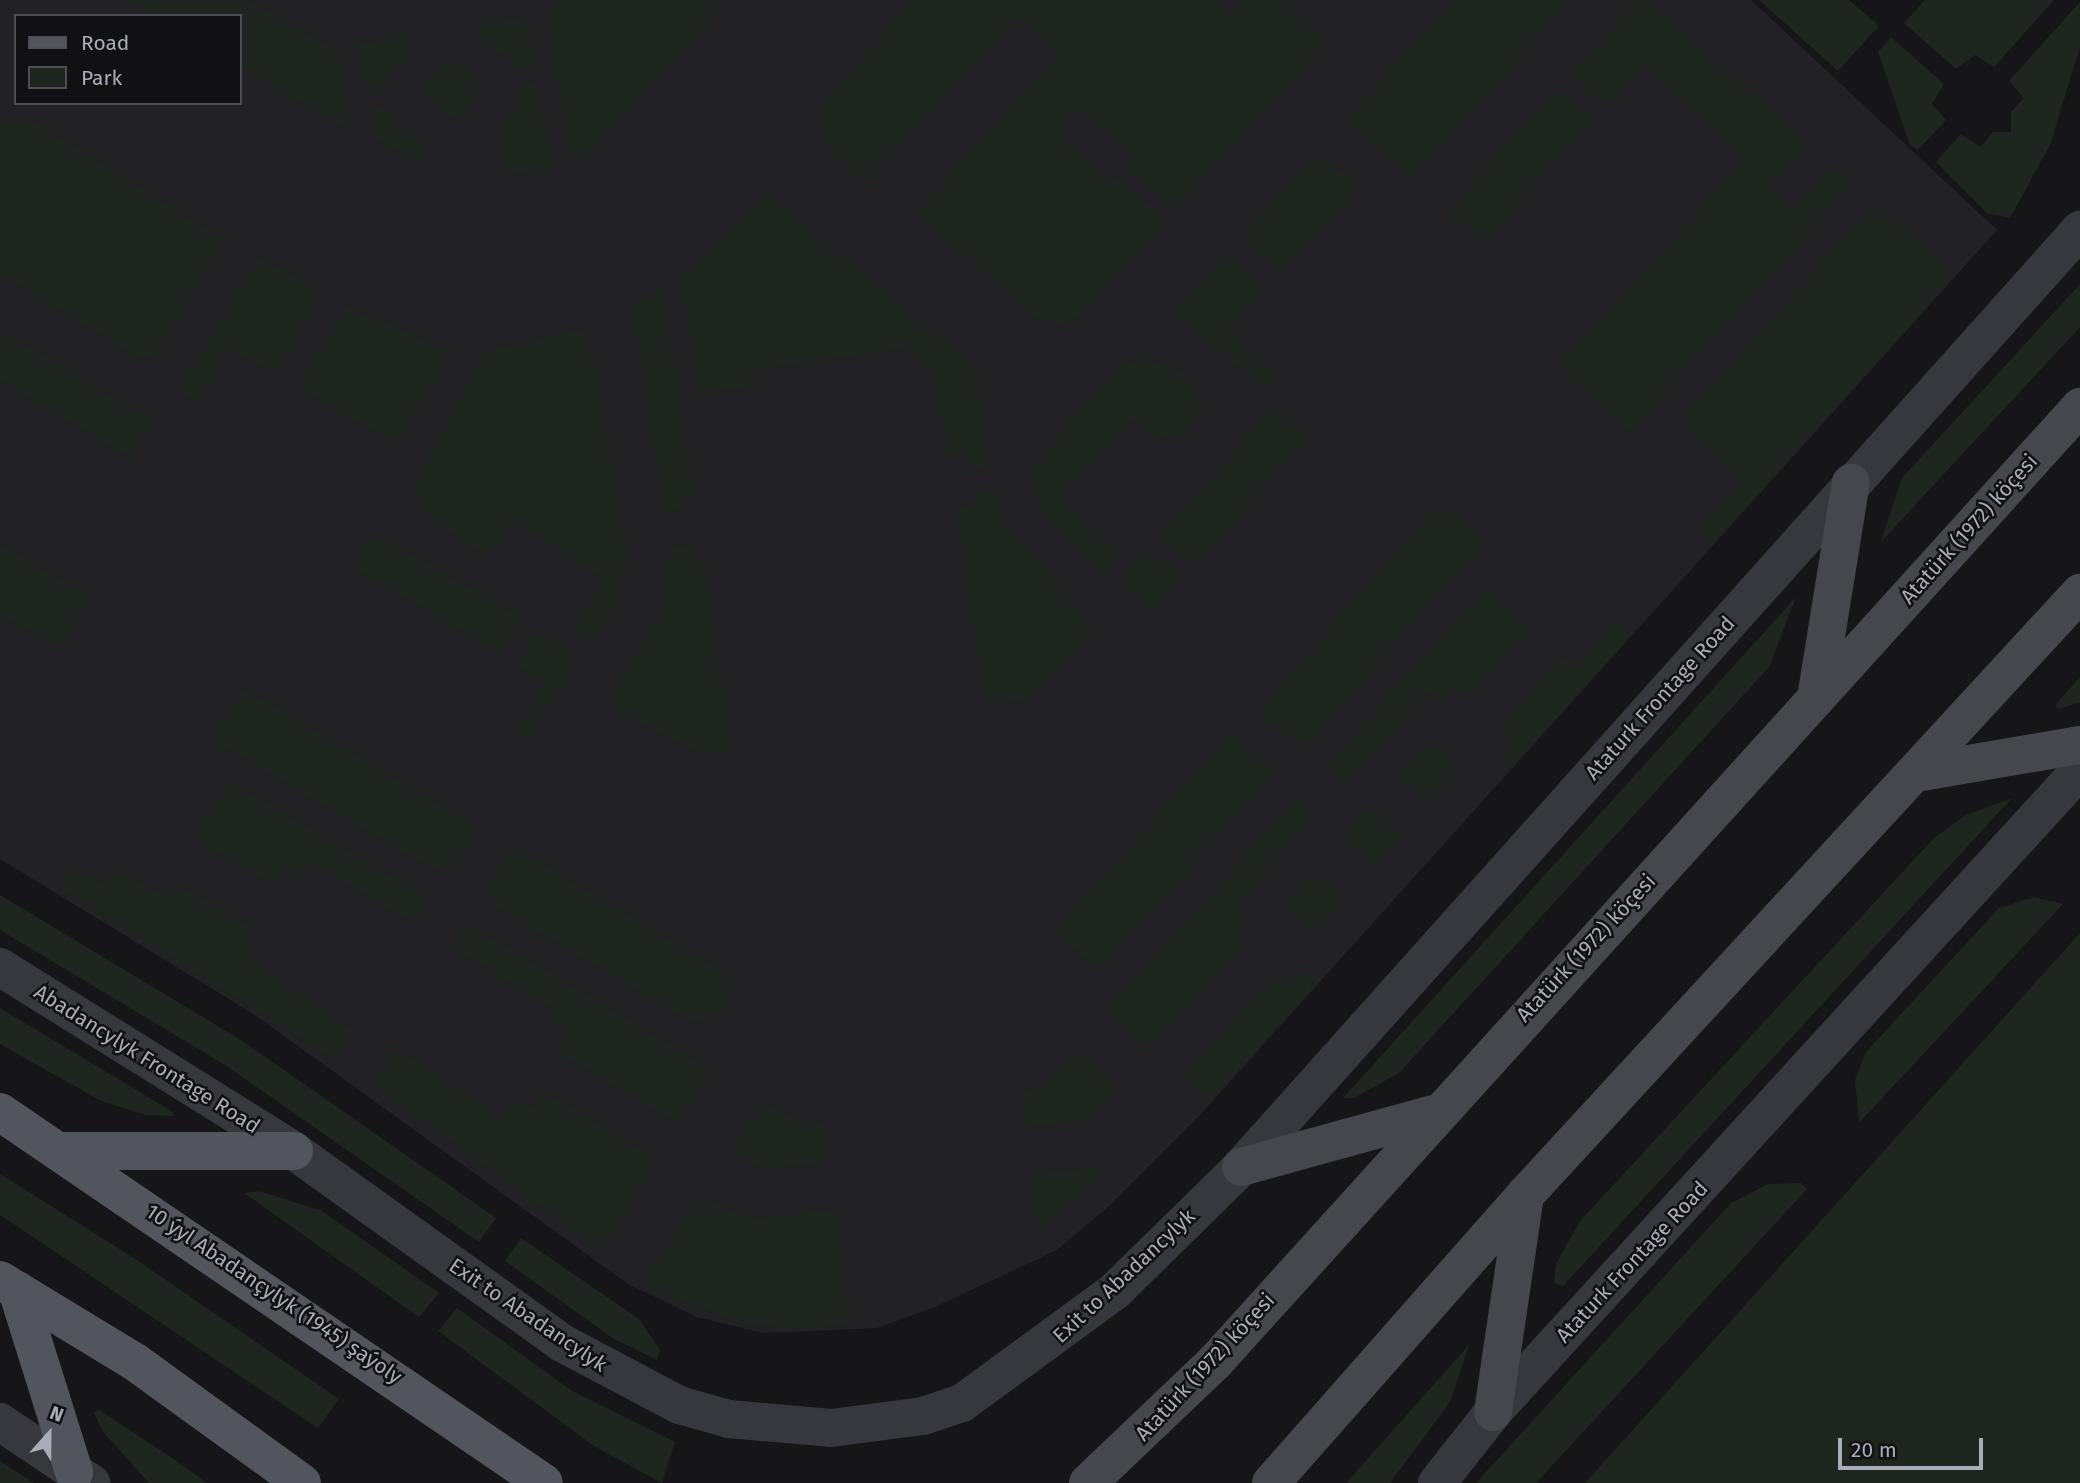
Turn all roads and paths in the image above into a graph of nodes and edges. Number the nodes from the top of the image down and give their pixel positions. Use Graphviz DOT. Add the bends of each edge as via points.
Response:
graph roads {
  1 [pos="2080,230"];
  2 [pos="2080,407"];
  3 [pos="1851,483"];
  4 [pos="2080,593"];
  5 [pos="1816,698"];
  6 [pos="2080,745"];
  7 [pos="2080,770"];
  8 [pos="1916,773"];
  9 [pos="0,967"];
  10 [pos="0,1112"];
  11 [pos="1433,1114"];
  12 [pos="65,1151"];
  13 [pos="294,1151"];
  14 [pos="1241,1167"];
  15 [pos="1525,1195"];
  16 [pos="8,1285"];
  17 [pos="1493,1412"];
  18 [pos="0,1422"];
  19 [pos="83,1477"];
  20 [pos="302,1483"];
  21 [pos="544,1483"];
  22 [pos="1088,1483"];
  23 [pos="1271,1483"];
  24 [pos="1437,1483"];
  1 -- 3 [label="street, Ataturk Frontage Road"];
  2 -- 5 [label="main road, Atatürk (1972) köçesi"];
  3 -- 5 [label="main road"];
  3 -- 14 [label="street, Ataturk Frontage Road"];
  4 -- 8 [label="main road"];
  5 -- 11 [label="main road, Atatürk (1972) köçesi"];
  6 -- 8 [label="main road"];
  7 -- 17 [label="street, Ataturk Frontage Road"];
  8 -- 15 [label="main road"];
  9 -- 13 [label="street, Abadancylyk Frontage Road"];
  10 -- 12 [label="main road, 10 ýyl Abadançylyk (1945) şaýoly"];
  11 -- 14 [label="main road"];
  11 -- 22 [label="main road, Atatürk (1972) köçesi" via="1215,1362"];
  12 -- 13 [label="main road"];
  12 -- 21 [label="main road, 10 ýyl Abadançylyk (1945) şaýoly"];
  13 -- 14 [label="street, Exit to Abadancylyk" via="562,1343 631,1383 729,1419 831,1428 923,1416 993,1386 1115,1291"];
  15 -- 17 [label="main road"];
  15 -- 23 [label="main road"];
  16 -- 19 [label="main road"];
  16 -- 20 [label="main road" via="156,1376"];
  17 -- 24 [label="street"];
  18 -- 19 [label="street"];
}
